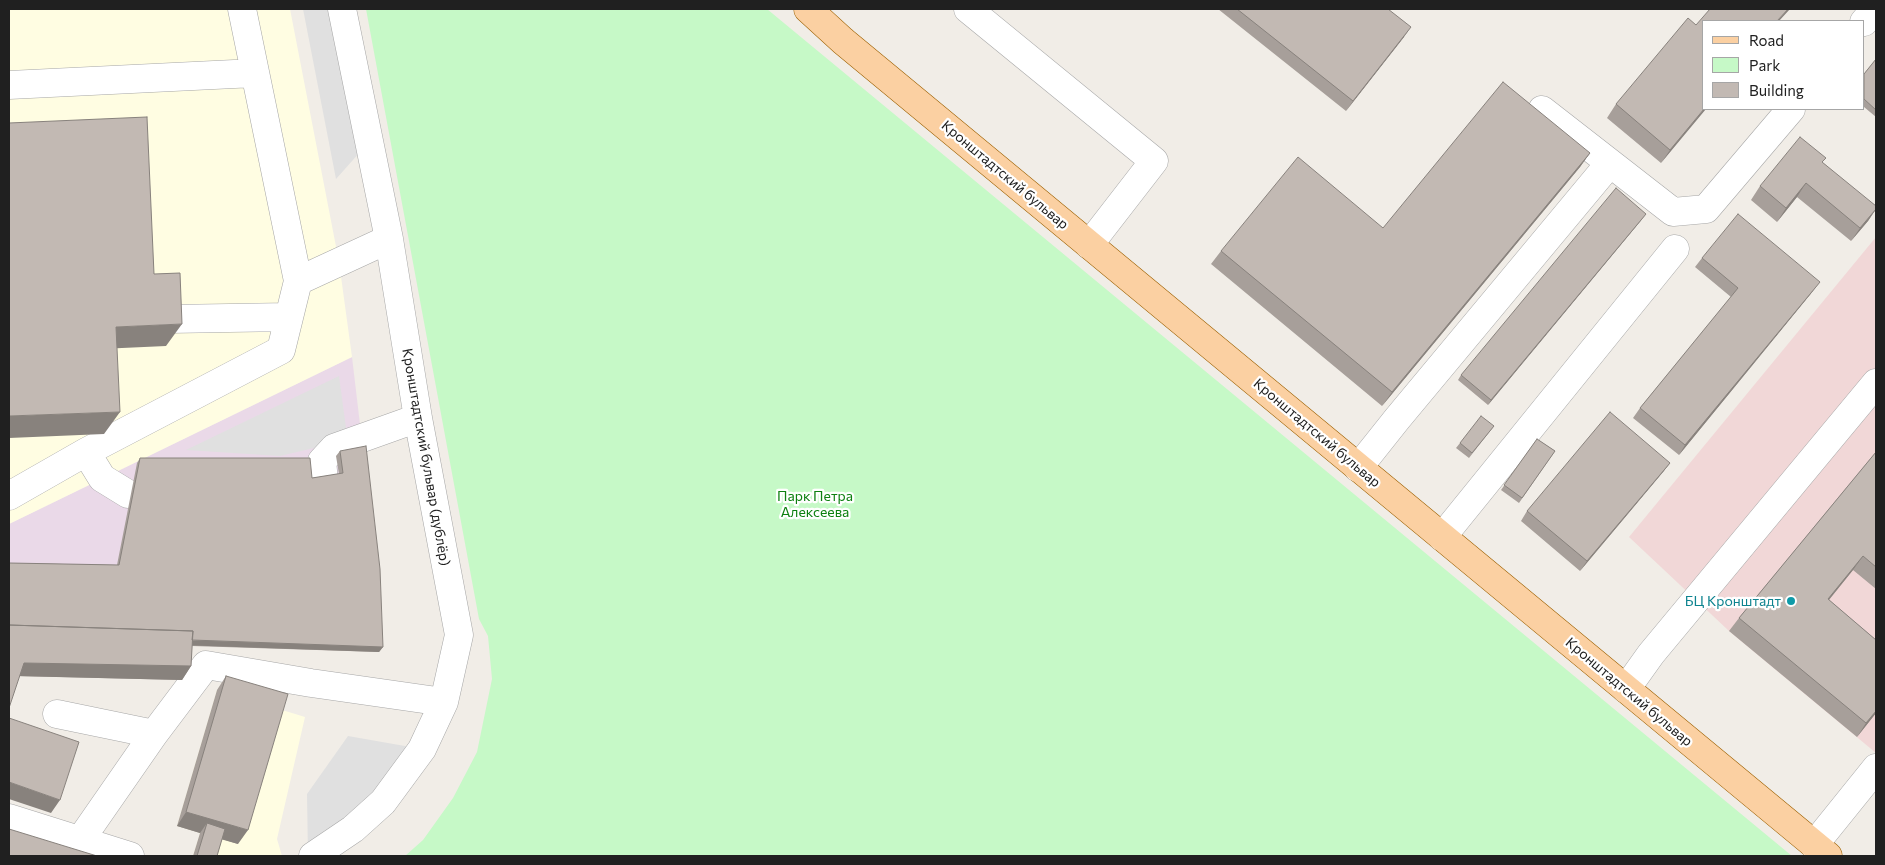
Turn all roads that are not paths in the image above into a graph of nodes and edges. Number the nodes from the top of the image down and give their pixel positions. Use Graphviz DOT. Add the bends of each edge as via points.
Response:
graph roads {
  1 [pos="242,9"];
  2 [pos="342,9"];
  3 [pos="808,9"];
  4 [pos="968,9"];
  5 [pos="1875,9"];
  6 [pos="1865,21"];
  7 [pos="255,73"];
  8 [pos="9,85"];
  9 [pos="1542,110"];
  10 [pos="1790,110"];
  11 [pos="1610,163"];
  12 [pos="389,239"];
  13 [pos="1089,245"];
  14 [pos="1676,250"];
  15 [pos="298,281"];
  16 [pos="289,317"];
  17 [pos="169,320"];
  18 [pos="1876,383"];
  19 [pos="418,418"];
  20 [pos="86,452"];
  21 [pos="320,463"];
  22 [pos="1358,468"];
  23 [pos="128,494"];
  24 [pos="9,496"];
  25 [pos="1442,537"];
  26 [pos="1626,689"];
  27 [pos="444,702"];
  28 [pos="57,714"];
  29 [pos="154,734"];
  30 [pos="1876,768"];
  31 [pos="9,818"];
  32 [pos="79,842"];
  33 [pos="1821,851"];
  34 [pos="130,856"];
  35 [pos="313,856"];
  1 -- 7 [label="lane"];
  2 -- 12 [label="lane, Кронштадтский бульвар (дублёр)"];
  3 -- 13 [label="main road, Кронштадтский бульвар"];
  4 -- 13 [label="lane" via="1154,160"];
  5 -- 6 [label="lane"];
  7 -- 8 [label="lane"];
  7 -- 15 [label="lane"];
  9 -- 11 [label="lane"];
  10 -- 11 [label="lane" via="1706,209 1673,212"];
  11 -- 22 [label="lane"];
  12 -- 15 [label="lane"];
  12 -- 19 [label="lane, Кронштадтский бульвар (дублёр)"];
  13 -- 22 [label="main road, Кронштадтский бульвар"];
  14 -- 25 [label="lane"];
  15 -- 16 [label="lane"];
  16 -- 17 [label="lane"];
  16 -- 20 [label="lane" via="281,350"];
  18 -- 26 [label="lane" via="1651,654"];
  19 -- 21 [label="lane" via="334,448"];
  19 -- 27 [label="lane, Кронштадтский бульвар (дублёр)" via="459,635"];
  20 -- 23 [label="lane" via="102,478"];
  20 -- 24 [label="lane"];
  22 -- 25 [label="main road, Кронштадтский бульвар"];
  25 -- 26 [label="main road, Кронштадтский бульвар"];
  26 -- 33 [label="main road, Кронштадтский бульвар"];
  27 -- 29 [label="lane" via="206,665"];
  27 -- 35 [label="lane, Кронштадтский бульвар (дублёр)" via="422,749 383,802 353,829"];
  28 -- 29 [label="lane"];
  29 -- 32 [label="lane"];
  30 -- 33 [label="lane"];
  31 -- 32 [label="lane"];
  32 -- 34 [label="lane"];
}
